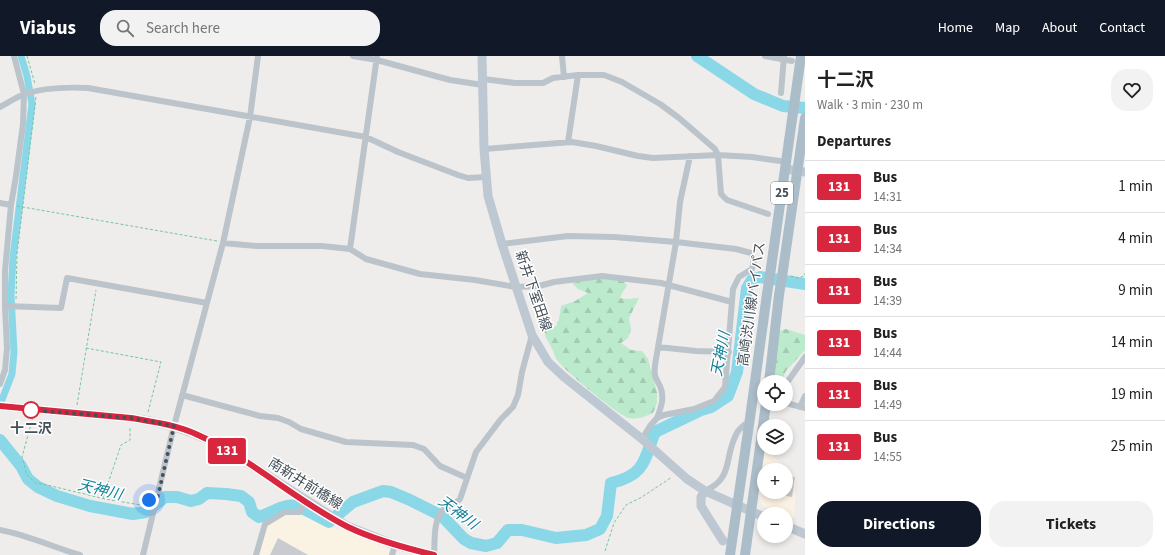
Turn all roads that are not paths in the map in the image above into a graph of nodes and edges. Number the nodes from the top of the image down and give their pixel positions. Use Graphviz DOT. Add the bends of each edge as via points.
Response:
graph roads {
  1 [pos="14,56"];
  2 [pos="258,56"];
  3 [pos="353,56"];
  4 [pos="482,56"];
  5 [pos="562,56"];
  6 [pos="765,56"];
  7 [pos="377,58"];
  8 [pos="784,58"];
  9 [pos="797,58"];
  10 [pos="578,75"];
  11 [pos="564,77"];
  12 [pos="483,82"];
  13 [pos="781,93"];
  14 [pos="24,94"];
  15 [pos="0,107"];
  16 [pos="250,117"];
  17 [pos="805,118"];
  18 [pos="366,137"];
  19 [pos="568,142"];
  20 [pos="484,149"];
  21 [pos="718,155"];
  22 [pos="690,156"];
  23 [pos="786,165"];
  24 [pos="801,171"];
  25 [pos="486,177"];
  26 [pos="0,202"];
  27 [pos="11,205"];
  28 [pos="768,214"];
  29 [pos="223,242"];
  30 [pos="676,242"];
  31 [pos="502,244"];
  32 [pos="350,249"];
  33 [pos="668,286"];
  34 [pos="516,287"];
  35 [pos="732,302"];
  36 [pos="207,303"];
  37 [pos="11,306"];
  38 [pos="532,335"];
  39 [pos="658,347"];
  40 [pos="729,352"];
  41 [pos="805,357"];
  42 [pos="770,375"];
  43 [pos="792,375"];
  44 [pos="0,384"];
  45 [pos="182,395"];
  46 [pos="805,396"];
  47 [pos="793,404"];
  48 [pos="0,406"];
  49 [pos="803,407"];
  50 [pos="765,411"];
  51 [pos="657,418"];
  52 [pos="744,424"];
  53 [pos="174,426"];
  54 [pos="642,440"];
  55 [pos="467,478"];
  56 [pos="705,491"];
  57 [pos="305,501"];
  58 [pos="738,504"];
  59 [pos="751,511"];
  60 [pos="757,514"];
  61 [pos="793,529"];
  62 [pos="0,530"];
  63 [pos="805,534"];
  64 [pos="723,541"];
  65 [pos="395,545"];
  66 [pos="80,555"];
  67 [pos="143,555"];
  68 [pos="256,555"];
  69 [pos="392,555"];
  70 [pos="434,555"];
  71 [pos="730,555"];
  72 [pos="745,555"];
  1 -- 14 [label="street"];
  2 -- 16 [label="street"];
  3 -- 7 [label="street"];
  4 -- 12 [label="main road, 新井下室田線"];
  5 -- 11 [label="street"];
  6 -- 8 [label="street"];
  7 -- 12 [label="street" via="450,80"];
  7 -- 18 [label="street"];
  8 -- 9 [label="street"];
  8 -- 13 [label="street"];
  9 -- 23 [label="main road, 高崎渋川線バイパス / 25" via="796,90"];
  10 -- 11 [label="street"];
  10 -- 19 [label="street"];
  10 -- 21 [label="street" via="604,75 622,82 679,118 715,148"];
  11 -- 12 [label="street" via="553,78 543,83"];
  12 -- 20 [label="main road, 新井下室田線"];
  14 -- 15 [label="street"];
  14 -- 16 [label="street" via="64,87 88,88"];
  14 -- 27 [label="street" via="24,124"];
  16 -- 18 [label="street"];
  16 -- 29 [label="street"];
  17 -- 24 [label="main road, 高崎渋川線バイパス / 25"];
  18 -- 25 [label="street" via="458,175 468,178"];
  18 -- 32 [label="street"];
  19 -- 20 [label="street"];
  19 -- 22 [label="street" via="653,158"];
  20 -- 25 [label="main road, 新井下室田線"];
  21 -- 22 [label="street"];
  21 -- 23 [label="street" via="752,156"];
  21 -- 28 [label="street" via="721,194 726,200"];
  22 -- 30 [label="street" via="680,202"];
  23 -- 24 [label="main road"];
  23 -- 58 [label="main road, 高崎渋川線バイパス / 25, bridge"];
  24 -- 42 [label="main road, 高崎渋川線バイパス / 25, bridge" via="779,295"];
  25 -- 31 [label="main road, 新井下室田線" via="488,196"];
  26 -- 27 [label="street"];
  27 -- 37 [label="street" via="6,271"];
  29 -- 32 [label="street" via="257,246 322,246"];
  29 -- 36 [label="street"];
  30 -- 31 [label="street" via="568,236"];
  30 -- 33 [label="street"];
  30 -- 35 [label="street" via="751,253 754,260 752,269 739,277 733,289"];
  31 -- 34 [label="main road, 新井下室田線"];
  32 -- 34 [label="street" via="366,259 420,274"];
  33 -- 34 [label="street" via="662,283 602,276"];
  33 -- 35 [label="street"];
  33 -- 39 [label="street"];
  34 -- 38 [label="main road, 新井下室田線"];
  35 -- 40 [label="street"];
  36 -- 37 [label="street" via="67,278 61,308"];
  36 -- 45 [label="street"];
  37 -- 44 [label="street" via="5,370"];
  38 -- 54 [label="main road, 新井下室田線" via="548,362"];
  38 -- 55 [label="street" via="513,407 500,419 476,452"];
  39 -- 40 [label="street"];
  39 -- 51 [label="street" via="654,377 661,387 662,408"];
  40 -- 51 [label="street" via="725,387 714,401"];
  41 -- 43 [label="street"];
  45 -- 53 [label="street"];
  45 -- 55 [label="street" via="260,416 278,418 301,429 346,442 413,445 424,449 440,466"];
  46 -- 49 [label="street"];
  47 -- 49 [label="street"];
  48 -- 53 [label="main road, 南新井前橋線" via="131,418"];
  50 -- 59 [label="main road"];
  51 -- 54 [label="street"];
  52 -- 56 [label="street" via="732,442 724,476 715,487"];
  53 -- 57 [label="main road, 南新井前橋線" via="219,446"];
  53 -- 67 [label="street"];
  54 -- 56 [label="main road, 新井下室田線"];
  55 -- 70 [label="street" via="460,499 456,504 443,510 438,518"];
  56 -- 58 [label="main road, 新井下室田線"];
  56 -- 64 [label="main road" via="701,497 701,506"];
  57 -- 65 [label="main road, 南新井前橋線" via="347,526"];
  57 -- 68 [label="street" via="300,512 285,512 265,524"];
  58 -- 59 [label="main road, 新井下室田線"];
  58 -- 71 [label="main road, 高崎渋川線バイパス / 25"];
  59 -- 60 [label="main road, 新井下室田線"];
  59 -- 72 [label="main road"];
  61 -- 63 [label="main road"];
  62 -- 66 [label="street"];
  65 -- 69 [label="street"];
  65 -- 70 [label="main road, 南新井前橋線"];
}
